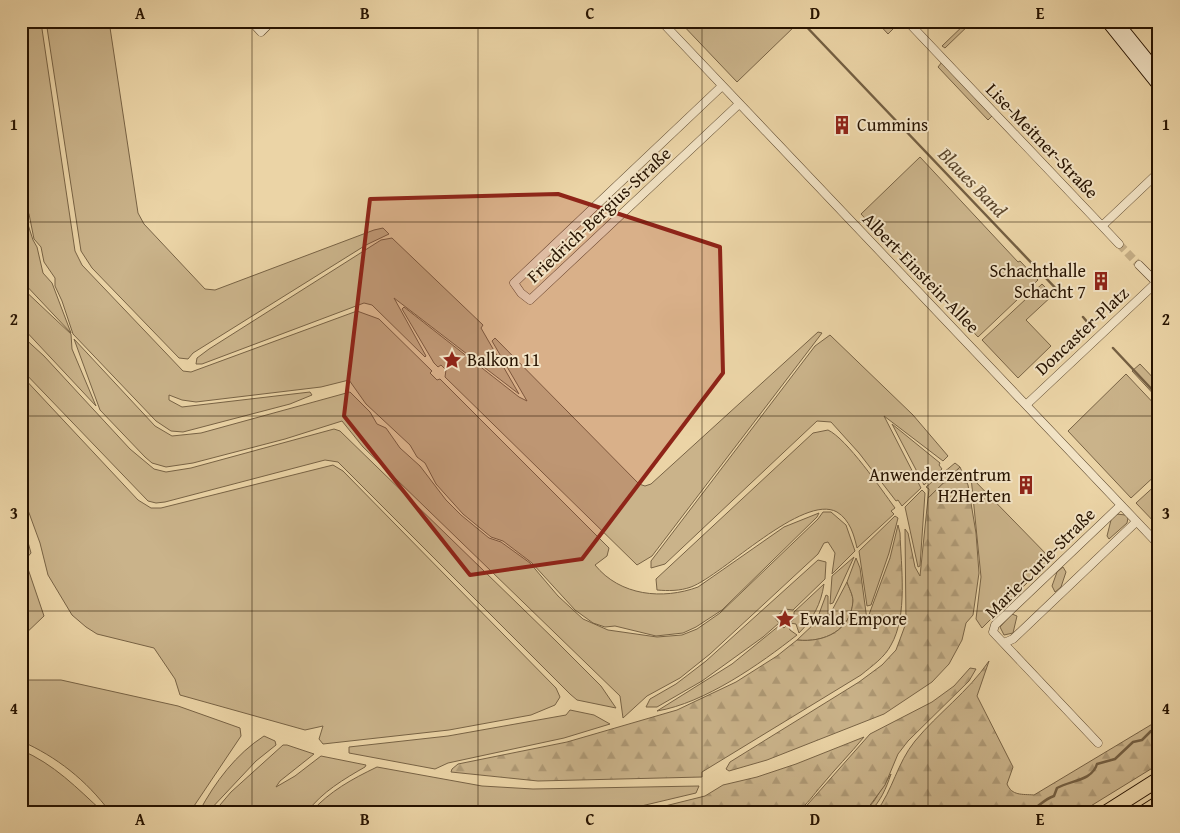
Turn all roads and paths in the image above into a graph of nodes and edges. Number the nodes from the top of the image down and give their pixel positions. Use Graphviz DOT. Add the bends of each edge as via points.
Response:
graph roads {
  1 [pos="251,21"];
  2 [pos="272,21"];
  3 [pos="661,21"];
  4 [pos="906,21"];
  5 [pos="1106,21"];
  6 [pos="1117,21"];
  7 [pos="1159,73"];
  8 [pos="722,86"];
  9 [pos="1159,87"];
  10 [pos="739,104"];
  11 [pos="1159,172"];
  12 [pos="1102,226"];
  13 [pos="1119,244"];
  14 [pos="1139,265"];
  15 [pos="1157,281"];
  16 [pos="1026,405"];
  17 [pos="1120,505"];
  18 [pos="1136,522"];
  19 [pos="1159,545"];
  20 [pos="1004,643"];
  21 [pos="1098,743"];
  22 [pos="1159,779"];
  23 [pos="1159,804"];
  24 [pos="1107,812"];
  25 [pos="1145,812"];
  1 -- 2 [label="street" via="261,32"];
  3 -- 8 [label="street, Albert-Einstein-Allee"];
  4 -- 12 [label="street, Lise-Meitner-Straße"];
  5 -- 9 [label="main road"];
  6 -- 7 [label="main road"];
  8 -- 10 [label="street, Albert-Einstein-Allee"];
  8 -- 10 [label="street, Friedrich-Bergius-Straße" via="514,283 521,293 530,300"];
  10 -- 16 [label="street, Albert-Einstein-Allee"];
  11 -- 12 [label="street"];
  12 -- 13 [label="street, Lise-Meitner-Straße"];
  14 -- 15 [label="street"];
  15 -- 16 [label="street, Doncaster-Platz"];
  16 -- 17 [label="street, Albert-Einstein-Allee"];
  17 -- 18 [label="street, Albert-Einstein-Allee"];
  17 -- 20 [label="street, Marie-Curie-Straße" via="995,625 993,632"];
  18 -- 19 [label="street, Albert-Einstein-Allee"];
  18 -- 20 [label="street, Marie-Curie-Straße" via="1013,639"];
  20 -- 21 [label="street, Marie-Curie-Straße"];
  22 -- 24 [label="highway"];
  23 -- 25 [label="highway"];
}
